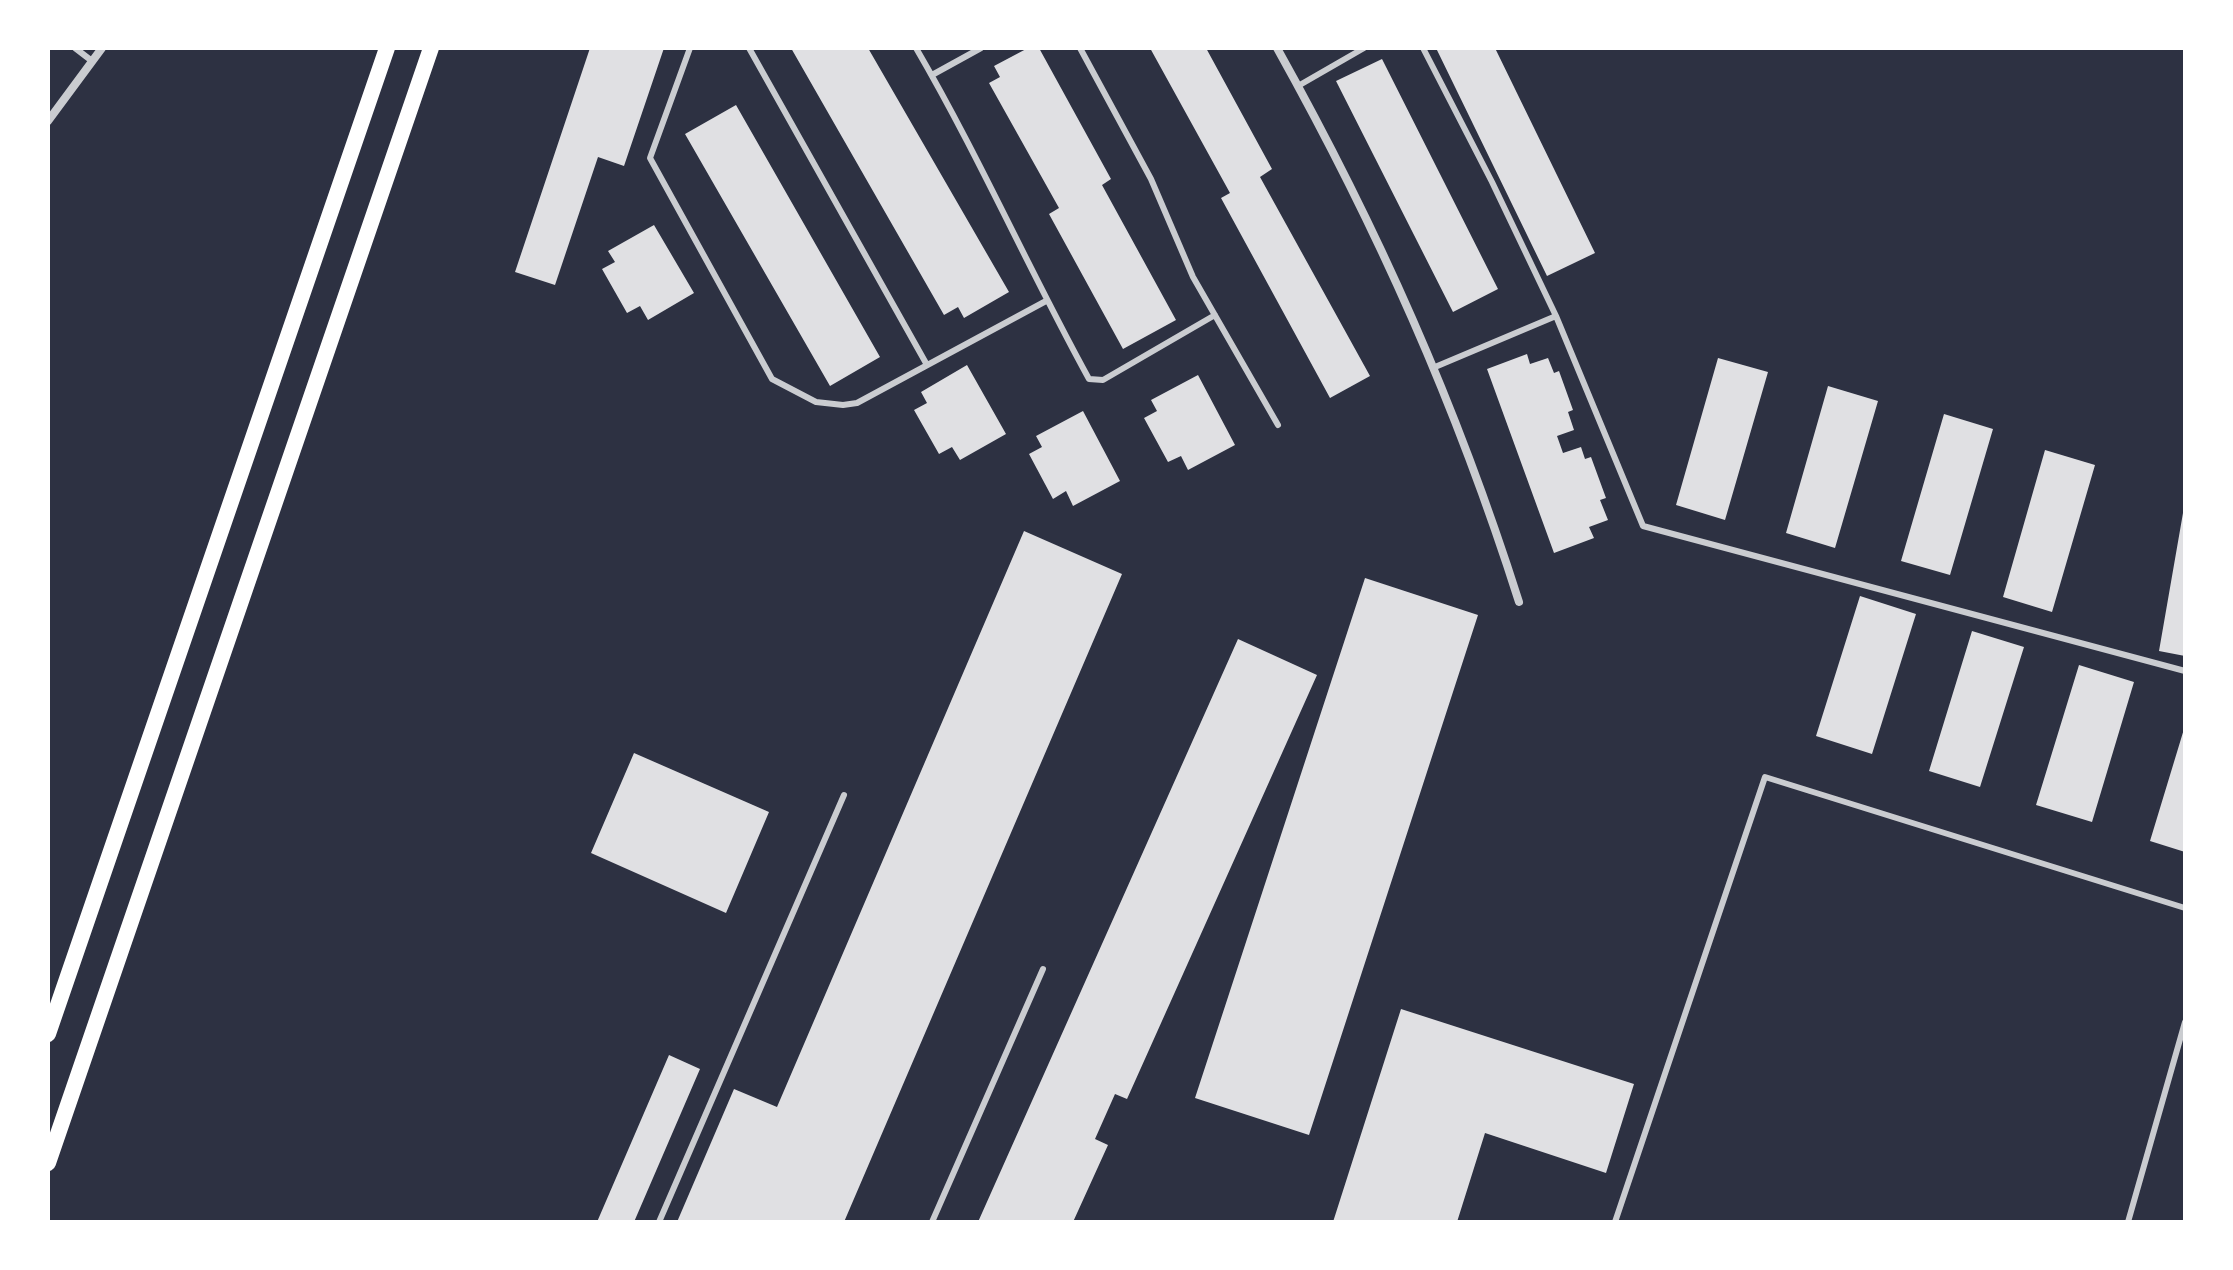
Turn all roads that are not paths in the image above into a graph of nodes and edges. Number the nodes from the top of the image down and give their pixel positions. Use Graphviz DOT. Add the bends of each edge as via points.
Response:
graph roads {
  1 [pos="75,48"];
  2 [pos="102,48"];
  3 [pos="387,48"];
  4 [pos="431,48"];
  5 [pos="690,48"];
  6 [pos="749,48"];
  7 [pos="916,48"];
  8 [pos="981,48"];
  9 [pos="1080,48"];
  10 [pos="1277,48"];
  11 [pos="1364,48"];
  12 [pos="1423,48"];
  13 [pos="92,61"];
  14 [pos="932,75"];
  15 [pos="1298,86"];
  16 [pos="48,121"];
  17 [pos="1046,301"];
  18 [pos="1215,315"];
  19 [pos="1556,316"];
  20 [pos="927,365"];
  21 [pos="1435,367"];
  22 [pos="1278,425"];
  23 [pos="1519,602"];
  24 [pos="2185,671"];
  25 [pos="844,795"];
  26 [pos="2185,908"];
  27 [pos="1043,969"];
  28 [pos="2185,1022"];
  29 [pos="48,1034"];
  30 [pos="48,1163"];
  31 [pos="659,1222"];
  32 [pos="932,1222"];
  33 [pos="1615,1222"];
  34 [pos="2128,1222"];
  1 -- 13 [label="lane"];
  2 -- 13 [label="street"];
  3 -- 29 [label="main road"];
  4 -- 30 [label="main road"];
  5 -- 20 [label="lane" via="650,158 772,379 816,402 843,405 857,403"];
  6 -- 20 [label="lane"];
  7 -- 14 [label="lane"];
  8 -- 14 [label="lane"];
  9 -- 18 [label="lane" via="1151,179"];
  10 -- 15 [label="street"];
  11 -- 15 [label="lane"];
  12 -- 19 [label="lane"];
  13 -- 16 [label="street"];
  14 -- 17 [label="lane"];
  15 -- 21 [label="street" via="1387,259"];
  17 -- 18 [label="lane" via="1089,379 1103,380"];
  17 -- 20 [label="lane"];
  18 -- 22 [label="lane"];
  19 -- 21 [label="lane"];
  19 -- 24 [label="lane" via="1643,526"];
  21 -- 23 [label="street"];
  25 -- 31 [label="lane"];
  26 -- 33 [label="lane" via="1765,777"];
  27 -- 32 [label="lane"];
  28 -- 34 [label="lane"];
}
